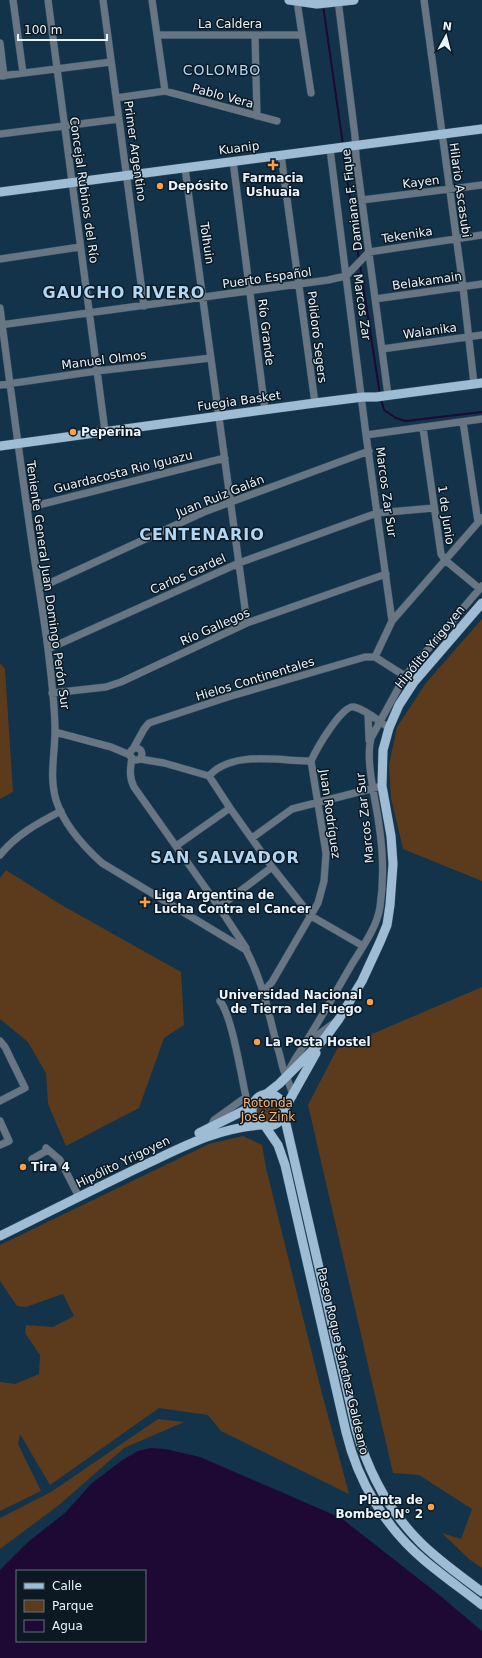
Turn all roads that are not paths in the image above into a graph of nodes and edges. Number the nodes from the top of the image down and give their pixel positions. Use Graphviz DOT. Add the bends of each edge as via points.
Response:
graph roads {
  1 [pos="14,0"];
  2 [pos="48,0"];
  3 [pos="103,0"];
  4 [pos="152,0"];
  5 [pos="289,0"];
  6 [pos="354,0"];
  7 [pos="424,0"];
  8 [pos="299,1"];
  9 [pos="336,2"];
  10 [pos="255,34"];
  11 [pos="157,35"];
  12 [pos="302,35"];
  13 [pos="0,43"];
  14 [pos="111,62"];
  15 [pos="57,68"];
  16 [pos="23,73"];
  17 [pos="2,76"];
  18 [pos="165,91"];
  19 [pos="311,93"];
  20 [pos="116,98"];
  21 [pos="256,116"];
  22 [pos="119,119"];
  23 [pos="277,121"];
  24 [pos="64,125"];
  25 [pos="482,129"];
  26 [pos="0,134"];
  27 [pos="442,134"];
  28 [pos="352,146"];
  29 [pos="334,148"];
  30 [pos="281,155"];
  31 [pos="233,161"];
  32 [pos="185,168"];
  33 [pos="127,175"];
  34 [pos="72,183"];
  35 [pos="482,185"];
  36 [pos="449,190"];
  37 [pos="0,192"];
  38 [pos="362,200"];
  39 [pos="482,235"];
  40 [pos="456,239"];
  41 [pos="80,247"];
  42 [pos="369,252"];
  43 [pos="0,259"];
  44 [pos="346,276"];
  45 [pos="299,284"];
  46 [pos="482,284"];
  47 [pos="463,287"];
  48 [pos="250,291"];
  49 [pos="203,298"];
  50 [pos="375,299"];
  51 [pos="144,306"];
  52 [pos="0,308"];
  53 [pos="89,313"];
  54 [pos="1,324"];
  55 [pos="482,335"];
  56 [pos="468,336"];
  57 [pos="382,349"];
  58 [pos="211,358"];
  59 [pos="97,371"];
  60 [pos="478,383"];
  61 [pos="10,384"];
  62 [pos="0,385"];
  63 [pos="388,395"];
  64 [pos="363,397"];
  65 [pos="315,403"];
  66 [pos="265,410"];
  67 [pos="220,416"];
  68 [pos="482,420"];
  69 [pos="463,422"];
  70 [pos="423,428"];
  71 [pos="105,431"];
  72 [pos="366,435"];
  73 [pos="18,443"];
  74 [pos="0,446"];
  75 [pos="369,451"];
  76 [pos="225,458"];
  77 [pos="230,502"];
  78 [pos="27,508"];
  79 [pos="434,508"];
  80 [pos="377,513"];
  81 [pos="480,520"];
  82 [pos="445,560"];
  83 [pos="239,563"];
  84 [pos="386,574"];
  85 [pos="481,587"];
  86 [pos="39,588"];
  87 [pos="482,603"];
  88 [pos="392,621"];
  89 [pos="247,623"];
  90 [pos="48,650"];
  91 [pos="376,657"];
  92 [pos="405,676"];
  93 [pos="52,693"];
  94 [pos="368,714"];
  95 [pos="379,722"];
  96 [pos="389,728"];
  97 [pos="55,732"];
  98 [pos="370,744"];
  99 [pos="136,754"];
  100 [pos="311,761"];
  101 [pos="209,776"];
  102 [pos="382,786"];
  103 [pos="373,789"];
  104 [pos="318,802"];
  105 [pos="230,808"];
  106 [pos="61,811"];
  107 [pos="252,838"];
  108 [pos="176,846"];
  109 [pos="0,855"];
  110 [pos="272,867"];
  111 [pos="219,907"];
  112 [pos="311,916"];
  113 [pos="363,946"];
  114 [pos="246,950"];
  115 [pos="264,991"];
  116 [pos="220,1001"];
  117 [pos="339,1019"];
  118 [pos="0,1041"];
  119 [pos="305,1044"];
  120 [pos="319,1046"];
  121 [pos="280,1057"];
  122 [pos="293,1060"];
  123 [pos="286,1077"];
  124 [pos="265,1095"];
  125 [pos="293,1097"];
  126 [pos="0,1100"];
  127 [pos="251,1102"];
  128 [pos="284,1112"];
  129 [pos="0,1121"];
  130 [pos="263,1126"];
  131 [pos="0,1145"];
  132 [pos="32,1159"];
  133 [pos="78,1194"];
  134 [pos="0,1229"];
  135 [pos="0,1236"];
  136 [pos="322,1283"];
  137 [pos="312,1285"];
  138 [pos="372,1474"];
  139 [pos="362,1479"];
  140 [pos="482,1592"];
  141 [pos="482,1605"];
  1 -- 16 [label="street"];
  2 -- 15 [label="street, Concejal Rubinos del Río"];
  3 -- 14 [label="street, Primer Argentino"];
  4 -- 11 [label="street"];
  5 -- 8 [label="main road"];
  6 -- 9 [label="main road"];
  7 -- 27 [label="street, Hilario Ascasubi"];
  8 -- 9 [label="main road" via="316,4"];
  8 -- 12 [label="street"];
  9 -- 28 [label="street, Damiana F. Fique"];
  10 -- 11 [label="street, La Caldera"];
  10 -- 12 [label="street, La Caldera"];
  10 -- 21 [label="street"];
  11 -- 18 [label="street"];
  12 -- 19 [label="street"];
  13 -- 17 [label="street"];
  14 -- 15 [label="street"];
  14 -- 20 [label="street, Primer Argentino"];
  15 -- 16 [label="street"];
  15 -- 24 [label="street, Concejal Rubinos del Río"];
  16 -- 17 [label="street"];
  18 -- 20 [label="street, Pablo Vera"];
  18 -- 21 [label="street, Pablo Vera"];
  20 -- 22 [label="street, Primer Argentino"];
  21 -- 23 [label="street, Pablo Vera"];
  22 -- 24 [label="street"];
  22 -- 33 [label="street, Primer Argentino"];
  24 -- 26 [label="street"];
  24 -- 34 [label="street, Concejal Rubinos del Río"];
  25 -- 27 [label="main road, Kuanip"];
  27 -- 28 [label="main road, Kuanip"];
  27 -- 36 [label="street, Hilario Ascasubi"];
  28 -- 29 [label="main road, Kuanip"];
  28 -- 38 [label="street, Damiana F. Fique"];
  29 -- 30 [label="main road, Kuanip"];
  29 -- 44 [label="street, Marcos Zar"];
  30 -- 31 [label="main road, Kuanip"];
  30 -- 45 [label="street, Polidoro Segers"];
  31 -- 32 [label="main road, Kuanip"];
  31 -- 48 [label="street, Río Grande"];
  32 -- 33 [label="main road, Kuanip"];
  32 -- 49 [label="street, Tolhuin"];
  33 -- 34 [label="main road, Kuanip"];
  33 -- 51 [label="street, Primer Argentino"];
  34 -- 37 [label="main road, Kuanip"];
  34 -- 41 [label="street, Concejal Rubinos del Río"];
  35 -- 36 [label="street, Kayen"];
  36 -- 38 [label="street, Kayen"];
  36 -- 40 [label="street, Hilario Ascasubi"];
  38 -- 42 [label="street, Damiana F. Fique"];
  39 -- 40 [label="street, Tekenika"];
  40 -- 42 [label="street, Tekenika"];
  40 -- 47 [label="street, Hilario Ascasubi"];
  41 -- 43 [label="street"];
  41 -- 53 [label="street, Concejal Rubinos del Río"];
  42 -- 44 [label="street, Tekenika"];
  42 -- 50 [label="street, Damiana F. Fique"];
  44 -- 45 [label="street, Puerto Español"];
  44 -- 64 [label="street, Marcos Zar"];
  45 -- 48 [label="street, Puerto Español"];
  45 -- 65 [label="street, Polidoro Segers"];
  46 -- 47 [label="street, Belakamain"];
  47 -- 50 [label="street, Belakamain"];
  47 -- 56 [label="street, Hilario Ascasubi"];
  48 -- 49 [label="street, Puerto Español"];
  48 -- 66 [label="street, Río Grande"];
  49 -- 51 [label="street, Puerto Español"];
  49 -- 58 [label="street, Tolhuin"];
  50 -- 57 [label="street, Damiana F. Fique"];
  51 -- 53 [label="street, Puerto Español"];
  52 -- 54 [label="street, Teniente General Juan Domingo Perón Sur"];
  53 -- 54 [label="street, Puerto Español"];
  53 -- 59 [label="street, Concejal Rubinos del Río"];
  54 -- 61 [label="street, Teniente General Juan Domingo Perón Sur"];
  55 -- 56 [label="street, Walanika"];
  56 -- 57 [label="street, Walanika"];
  56 -- 60 [label="street, Hilario Ascasubi"];
  57 -- 63 [label="street, Damiana F. Fique"];
  58 -- 59 [label="street, Manuel Olmos"];
  58 -- 67 [label="street, Tolhuin"];
  59 -- 61 [label="street, Manuel Olmos"];
  59 -- 71 [label="street, Concejal Rubinos del Río"];
  60 -- 63 [label="main road, Fuegia Basket"];
  61 -- 62 [label="street, Manuel Olmos"];
  61 -- 73 [label="street, Teniente General Juan Domingo Perón Sur"];
  63 -- 64 [label="main road, Fuegia Basket"];
  64 -- 65 [label="main road, Fuegia Basket"];
  64 -- 72 [label="street, Marcos Zar Sur"];
  65 -- 66 [label="main road, Fuegia Basket"];
  66 -- 67 [label="main road, Fuegia Basket"];
  67 -- 71 [label="main road, Fuegia Basket"];
  67 -- 76 [label="street, Tolhuin"];
  68 -- 69 [label="street"];
  69 -- 70 [label="street"];
  69 -- 81 [label="street"];
  70 -- 72 [label="street"];
  70 -- 79 [label="street, 1 de Junio"];
  71 -- 73 [label="main road, Fuegia Basket"];
  72 -- 75 [label="street, Marcos Zar Sur"];
  73 -- 74 [label="main road, Fuegia Basket"];
  73 -- 78 [label="street, Teniente General Juan Domingo Perón Sur"];
  75 -- 77 [label="street, Juan Ruiz Galán"];
  75 -- 80 [label="street, Marcos Zar Sur"];
  76 -- 77 [label="street, Tolhuin"];
  76 -- 78 [label="street, Guardacosta Rio Iguazu"];
  77 -- 83 [label="street, Tolhuin"];
  77 -- 86 [label="street, Juan Ruiz Galán"];
  78 -- 86 [label="street, Teniente General Juan Domingo Perón Sur"];
  79 -- 80 [label="street, Carlos Gardel"];
  79 -- 82 [label="street, 1 de Junio" via="439,549"];
  80 -- 83 [label="street, Carlos Gardel"];
  80 -- 84 [label="street, Marcos Zar Sur"];
  81 -- 82 [label="street"];
  82 -- 85 [label="street, 1 de Junio"];
  82 -- 88 [label="street"];
  83 -- 89 [label="street, Tolhuin"];
  83 -- 90 [label="street, Carlos Gardel"];
  84 -- 88 [label="street, Marcos Zar Sur"];
  84 -- 89 [label="street, Río Gallegos"];
  85 -- 92 [label="street, Marcos Zar Sur"];
  86 -- 90 [label="street, Teniente General Juan Domingo Perón Sur"];
  87 -- 96 [label="main road, Hipólito Yrigoyen" via="414,682 399,705"];
  88 -- 91 [label="street"];
  89 -- 93 [label="street, Río Gallegos" via="121,682 106,687"];
  90 -- 93 [label="street, Teniente General Juan Domingo Perón Sur"];
  91 -- 92 [label="street"];
  91 -- 99 [label="street, Hielos Continentales" via="365,658 149,723 144,729"];
  92 -- 95 [label="street, Marcos Zar Sur"];
  93 -- 97 [label="street, Teniente General Juan Domingo Perón Sur"];
  94 -- 95 [label="street, Juan Rodríguez"];
  94 -- 98 [label="street"];
  94 -- 100 [label="street, Juan Rodríguez" via="353,707 345,709 317,748"];
  95 -- 96 [label="street, Juan Rodríguez"];
  95 -- 98 [label="street, Marcos Zar Sur"];
  96 -- 102 [label="main road, Hipólito Yrigoyen" via="383,750"];
  97 -- 99 [label="street"];
  97 -- 106 [label="street, Teniente General Juan Domingo Perón Sur" via="52,784"];
  98 -- 103 [label="street, Marcos Zar Sur"];
  99 -- 101 [label="street"];
  99 -- 108 [label="street, Hielos Continentales" via="130,771 134,787"];
  100 -- 101 [label="street" via="241,759 222,765"];
  100 -- 104 [label="street, Juan Rodríguez"];
  101 -- 105 [label="street"];
  102 -- 103 [label="street"];
  102 -- 117 [label="main road, Hipólito Yrigoyen" via="393,853 387,925 370,965"];
  103 -- 104 [label="street"];
  103 -- 113 [label="street, Marcos Zar Sur" via="381,840 382,876 378,917"];
  104 -- 107 [label="street" via="292,809"];
  104 -- 112 [label="street, Juan Rodríguez" via="326,868 321,895"];
  105 -- 107 [label="street"];
  105 -- 108 [label="street"];
  106 -- 109 [label="street" via="16,838"];
  106 -- 114 [label="street, Teniente General Juan Domingo Perón Sur" via="75,836 102,863"];
  107 -- 110 [label="street"];
  108 -- 111 [label="street, Hielos Continentales"];
  110 -- 111 [label="street"];
  110 -- 112 [label="street"];
  111 -- 114 [label="street, Hielos Continentales"];
  112 -- 113 [label="street"];
  112 -- 115 [label="street, Juan Rodríguez"];
  113 -- 119 [label="street, Marcos Zar Sur"];
  114 -- 115 [label="street, Teniente General Juan Domingo Perón Sur"];
  115 -- 121 [label="street, Teniente General Juan Domingo Perón Sur"];
  116 -- 127 [label="street" via="225,1007 230,1023"];
  117 -- 119 [label="street"];
  117 -- 120 [label="main road, Hipólito Yrigoyen"];
  118 -- 126 [label="street" via="25,1088"];
  119 -- 122 [label="street, Marcos Zar Sur"];
  120 -- 123 [label="main road, Hipólito Yrigoyen"];
  120 -- 125 [label="main road, Hipólito Yrigoyen"];
  121 -- 122 [label="street" via="288,1061"];
  121 -- 123 [label="street, Teniente General Juan Domingo Perón Sur"];
  122 -- 123 [label="street, Marcos Zar Sur"];
  123 -- 124 [label="main road, Hipólito Yrigoyen"];
  123 -- 125 [label="street"];
  124 -- 127 [label="main road"];
  124 -- 128 [label="main road" via="270,1094 280,1100"];
  125 -- 128 [label="main road, Hipólito Yrigoyen"];
  127 -- 130 [label="main road" via="254,1119"];
  127 -- 133 [label="main road, Hipólito Yrigoyen" via="210,1128"];
  128 -- 130 [label="main road" via="282,1119 275,1125"];
  128 -- 136 [label="main road, Paseo Roque Sánchez Galdeano"];
  129 -- 131 [label="street" via="9,1141"];
  130 -- 133 [label="main road, Hipólito Yrigoyen" via="227,1129 202,1138"];
  130 -- 137 [label="main road, Paseo Roque Sánchez Galdeano" via="278,1145 283,1159"];
  132 -- 133 [label="street" via="47,1149 60,1160"];
  133 -- 134 [label="main road, Hipólito Yrigoyen"];
  133 -- 135 [label="main road, Hipólito Yrigoyen"];
  136 -- 137 [label="main road"];
  136 -- 138 [label="main road, Paseo Roque Sánchez Galdeano" via="356,1429"];
  137 -- 139 [label="main road, Paseo Roque Sánchez Galdeano" via="349,1444"];
  138 -- 139 [label="main road"];
  138 -- 140 [label="main road, Paseo Roque Sánchez Galdeano" via="394,1511 420,1542"];
  139 -- 141 [label="main road, Paseo Roque Sánchez Galdeano" via="385,1518 410,1546"];
}
